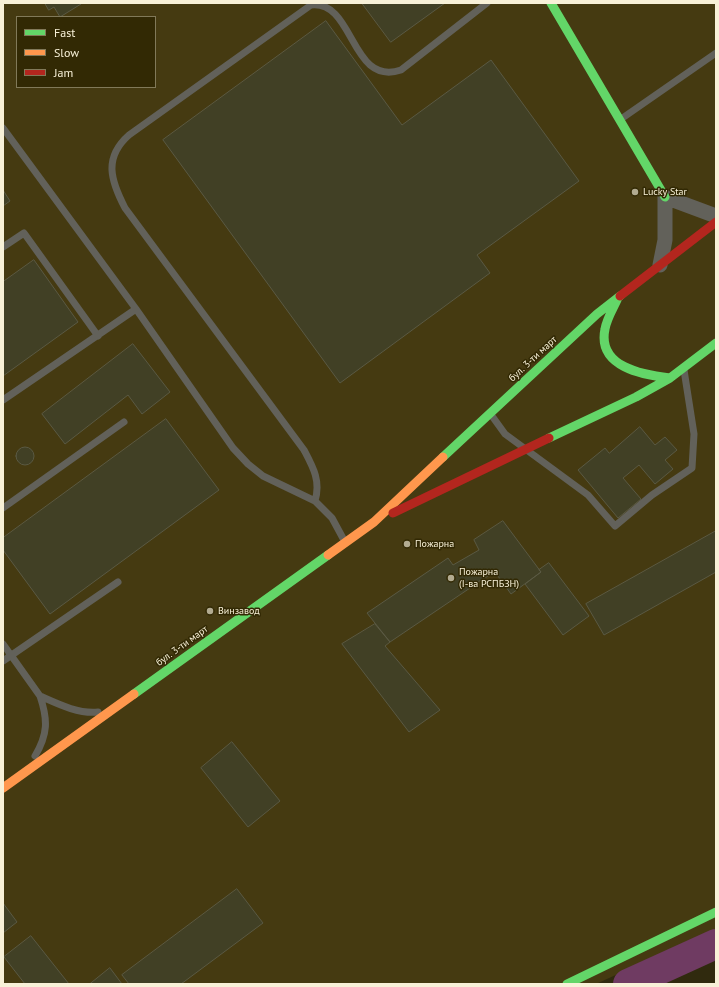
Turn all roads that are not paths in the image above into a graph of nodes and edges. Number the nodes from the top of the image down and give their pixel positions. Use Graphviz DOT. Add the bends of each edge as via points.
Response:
graph roads {
  1 [pos="487,3"];
  2 [pos="550,3"];
  3 [pos="478,6"];
  4 [pos="716,53"];
  5 [pos="621,119"];
  6 [pos="3,128"];
  7 [pos="666,197"];
  8 [pos="716,216"];
  9 [pos="716,222"];
  10 [pos="3,247"];
  11 [pos="660,265"];
  12 [pos="619,296"];
  13 [pos="136,310"];
  14 [pos="98,336"];
  15 [pos="715,345"];
  16 [pos="684,367"];
  17 [pos="670,378"];
  18 [pos="3,400"];
  19 [pos="490,414"];
  20 [pos="124,422"];
  21 [pos="528,449"];
  22 [pos="315,501"];
  23 [pos="3,508"];
  24 [pos="374,522"];
  25 [pos="345,543"];
  26 [pos="118,582"];
  27 [pos="3,644"];
  28 [pos="12,656"];
  29 [pos="3,661"];
  30 [pos="40,696"];
  31 [pos="112,710"];
  32 [pos="27,771"];
  33 [pos="3,788"];
  34 [pos="716,912"];
  35 [pos="567,984"];
  1 -- 3 [label="lane"];
  2 -- 5 [label="main road"];
  3 -- 22 [label="lane" via="401,70 386,73 379,72 369,64 331,8 318,4 311,5 128,135 120,143 112,159 115,186 125,208 304,450 317,478"];
  4 -- 5 [label="lane"];
  5 -- 7 [label="main road"];
  6 -- 13 [label="lane"];
  7 -- 8 [label="street"];
  7 -- 11 [label="street" via="665,240"];
  9 -- 11 [label="main road, бул. 3-ти март"];
  10 -- 14 [label="lane" via="24,233"];
  11 -- 12 [label="main road, бул. 3-ти март"];
  12 -- 17 [label="main road" via="604,334 606,348 619,364 631,372"];
  12 -- 19 [label="main road, бул. 3-ти март"];
  13 -- 14 [label="lane"];
  13 -- 22 [label="lane" via="248,464 263,476"];
  14 -- 18 [label="lane"];
  15 -- 16 [label="main road, бул. 3-ти март"];
  16 -- 17 [label="main road, бул. 3-ти март"];
  16 -- 21 [label="lane" via="694,434 692,468 652,495 615,526 588,494"];
  17 -- 21 [label="main road, бул. 3-ти март"];
  19 -- 21 [label="lane" via="505,434"];
  19 -- 24 [label="main road, бул. 3-ти март"];
  20 -- 23 [label="lane"];
  21 -- 24 [label="main road, бул. 3-ти март"];
  22 -- 25 [label="lane" via="332,518"];
  24 -- 25 [label="main road, бул. 3-ти март"];
  25 -- 31 [label="main road, бул. 3-ти март"];
  26 -- 28 [label="lane"];
  27 -- 28 [label="lane"];
  28 -- 29 [label="lane"];
  28 -- 30 [label="lane"];
  30 -- 31 [label="lane" via="59,705 88,713"];
  30 -- 32 [label="lane" via="46,713 46,730 42,744"];
  31 -- 32 [label="main road, бул. 3-ти март"];
  32 -- 33 [label="main road, бул. 3-ти март"];
  34 -- 35 [label="main road"];
}
